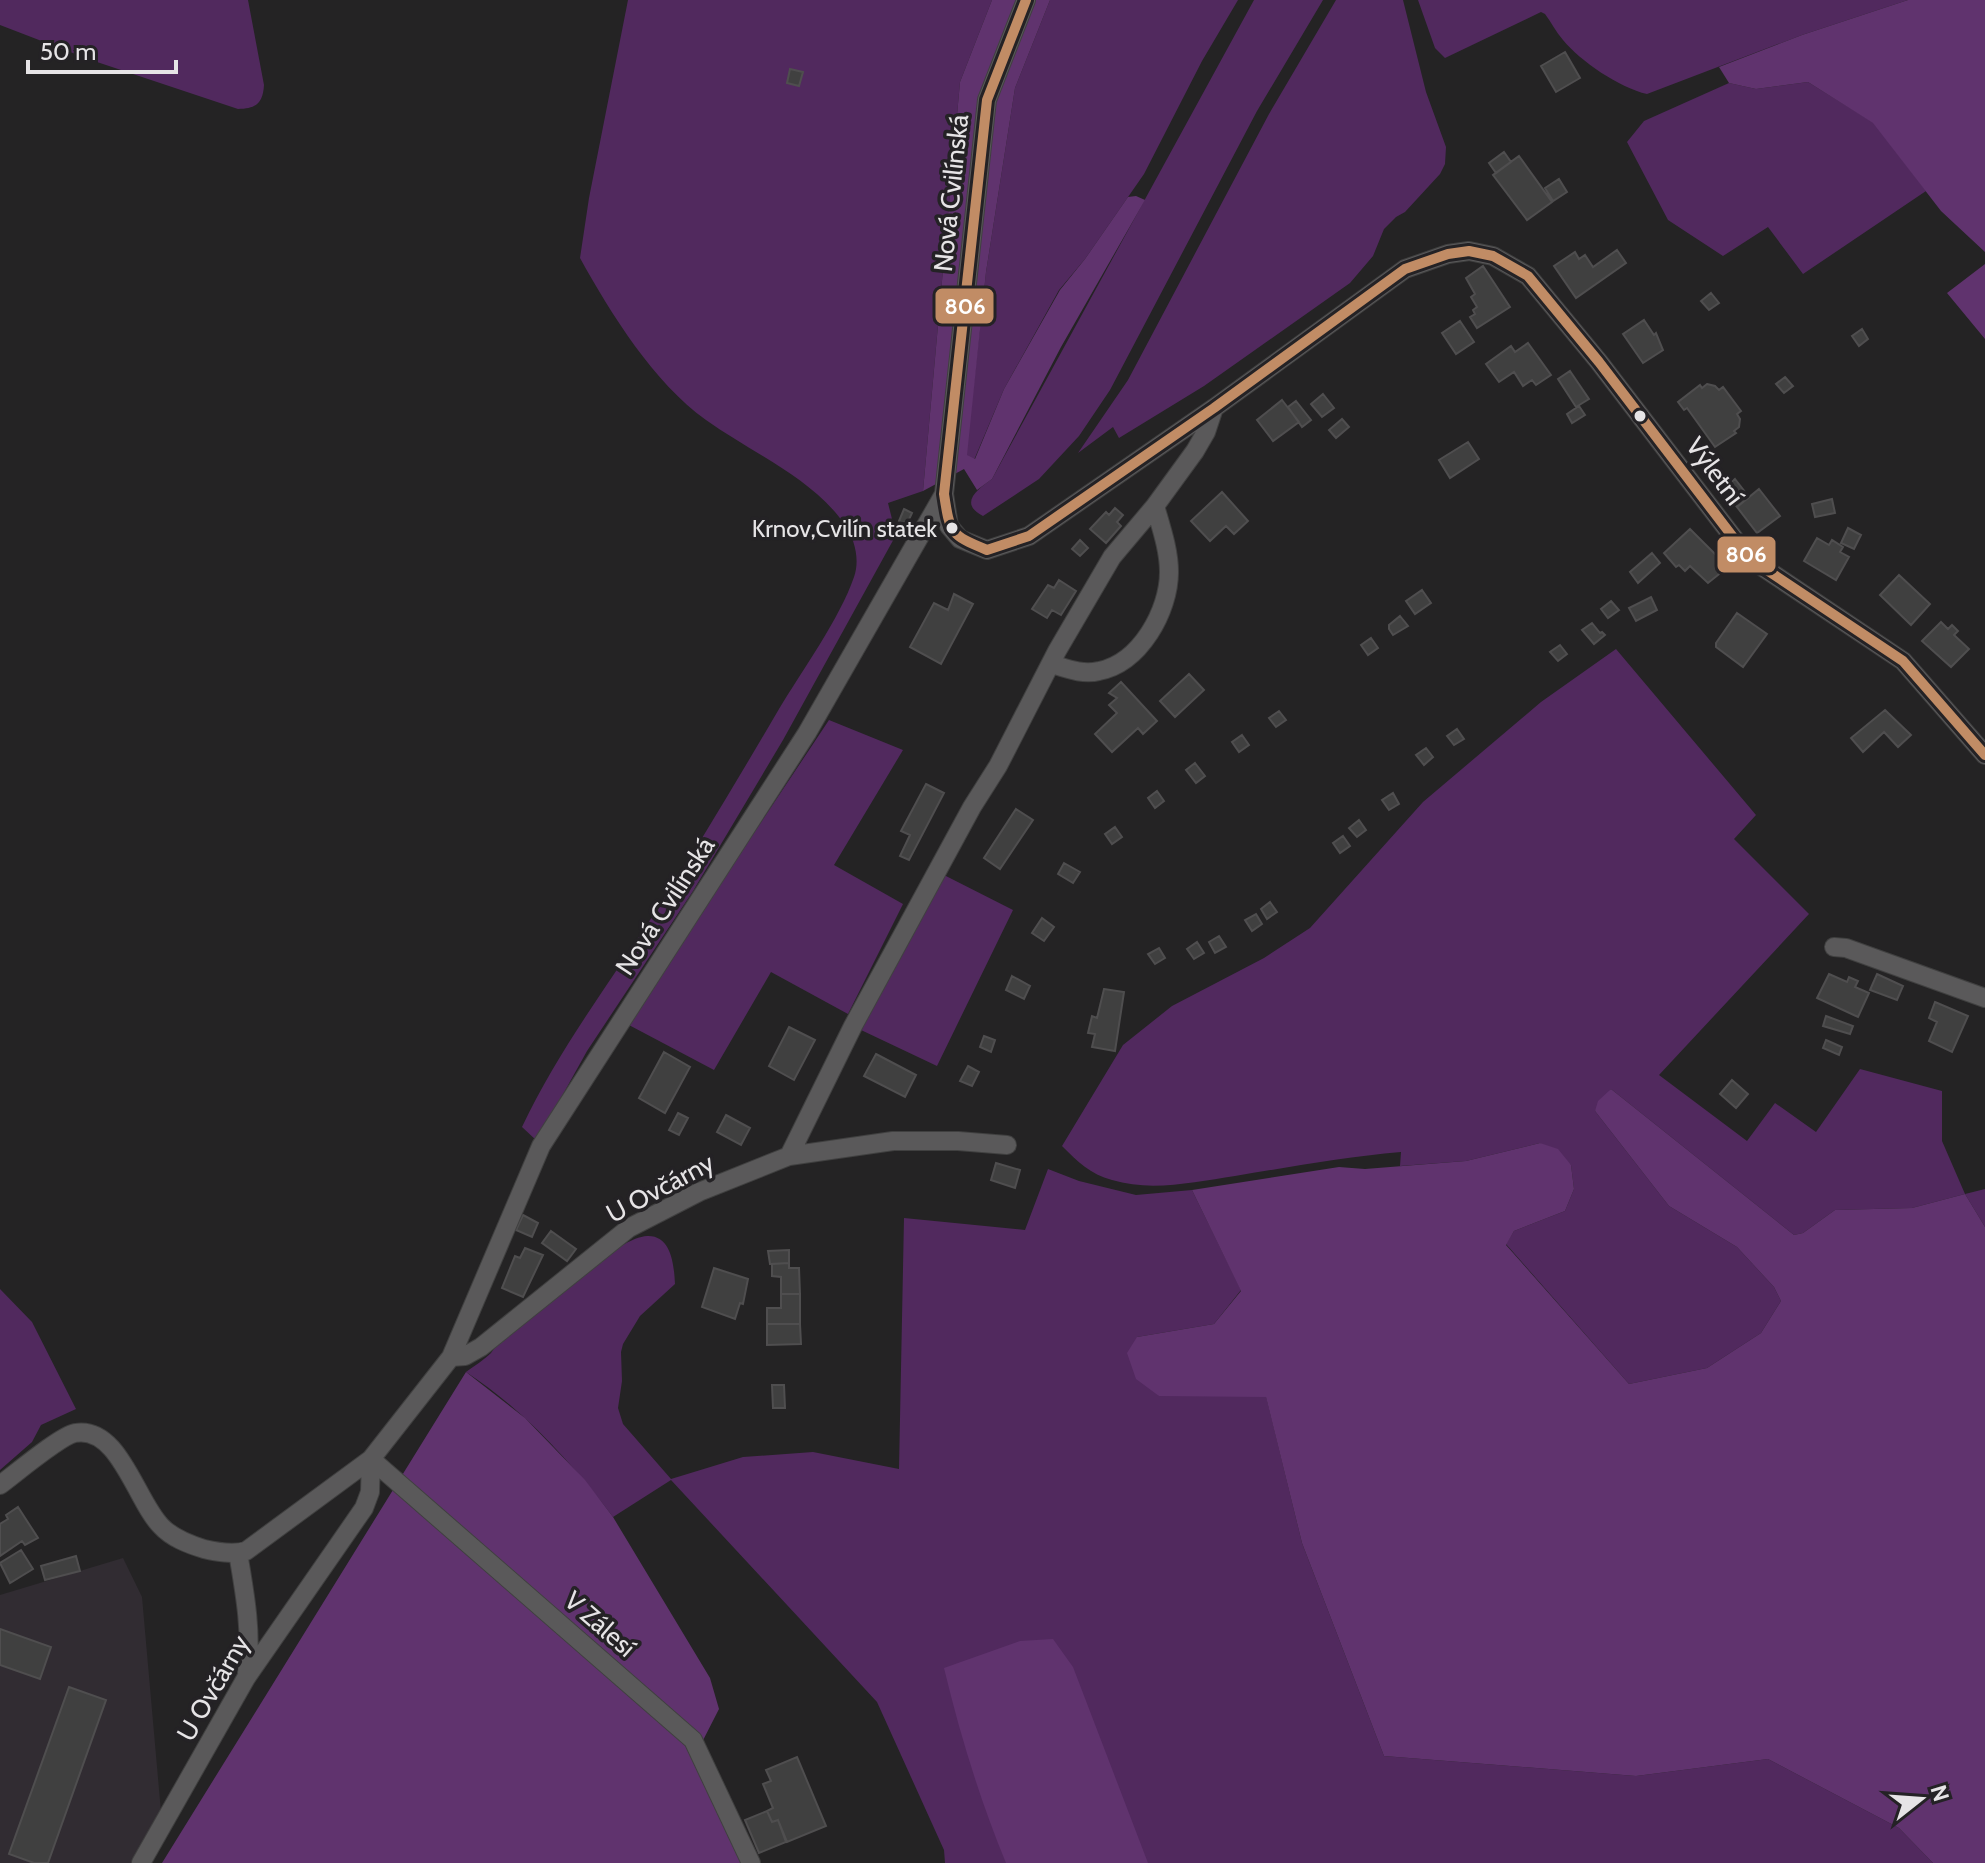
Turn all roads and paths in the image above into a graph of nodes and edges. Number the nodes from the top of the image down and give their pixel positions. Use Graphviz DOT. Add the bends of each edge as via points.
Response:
graph roads {
  1 [pos="1026,0"];
  2 [pos="1405,269"];
  3 [pos="1214,408"];
  4 [pos="944,494"];
  5 [pos="1155,506"];
  6 [pos="1052,664"];
  7 [pos="1985,755"];
  8 [pos="1834,947"];
  9 [pos="1985,998"];
  10 [pos="1007,1145"];
  11 [pos="789,1156"];
  12 [pos="451,1357"];
  13 [pos="371,1459"];
  14 [pos="0,1485"];
  15 [pos="238,1553"];
  16 [pos="249,1616"];
  17 [pos="284,1620"];
  18 [pos="246,1678"];
  19 [pos="141,1863"];
  20 [pos="751,1863"];
  1 -- 4 [label="street, Nová Cvilínská" via="987,100"];
  2 -- 3 [label="street, Nová Cvilínská"];
  2 -- 7 [label="street, Výletní" via="1469,251 1493,256 1528,276 1749,558 1903,661"];
  3 -- 4 [label="street, Nová Cvilínská" via="1029,536 987,550 960,539 949,526"];
  3 -- 5 [label="street" via="1195,451"];
  4 -- 12 [label="street, Nová Cvilínská" via="807,733 541,1146"];
  5 -- 6 [label="street" via="1112,557"];
  5 -- 6 [label="street" via="1169,575 1161,612 1146,638 1114,667 1099,672 1080,673"];
  6 -- 11 [label="street" via="853,1026"];
  8 -- 9 [label="street"];
  10 -- 11 [label="street, U Ovčárny" via="893,1141"];
  11 -- 12 [label="street, U Ovčárny" via="699,1192 629,1228 481,1347"];
  12 -- 13 [label="street, U Ovčárny"];
  13 -- 15 [label="street, U Ovčárny"];
  13 -- 17 [label="street, U Ovčárny" via="364,1508"];
  13 -- 20 [label="street, V Zálesí" via="693,1740"];
  14 -- 15 [label="street" via="72,1434 99,1435 160,1526 195,1546"];
  15 -- 16 [label="street"];
  16 -- 17 [label="street"];
  16 -- 18 [label="street"];
  17 -- 18 [label="street, U Ovčárny"];
  18 -- 19 [label="street, U Ovčárny"];
}
